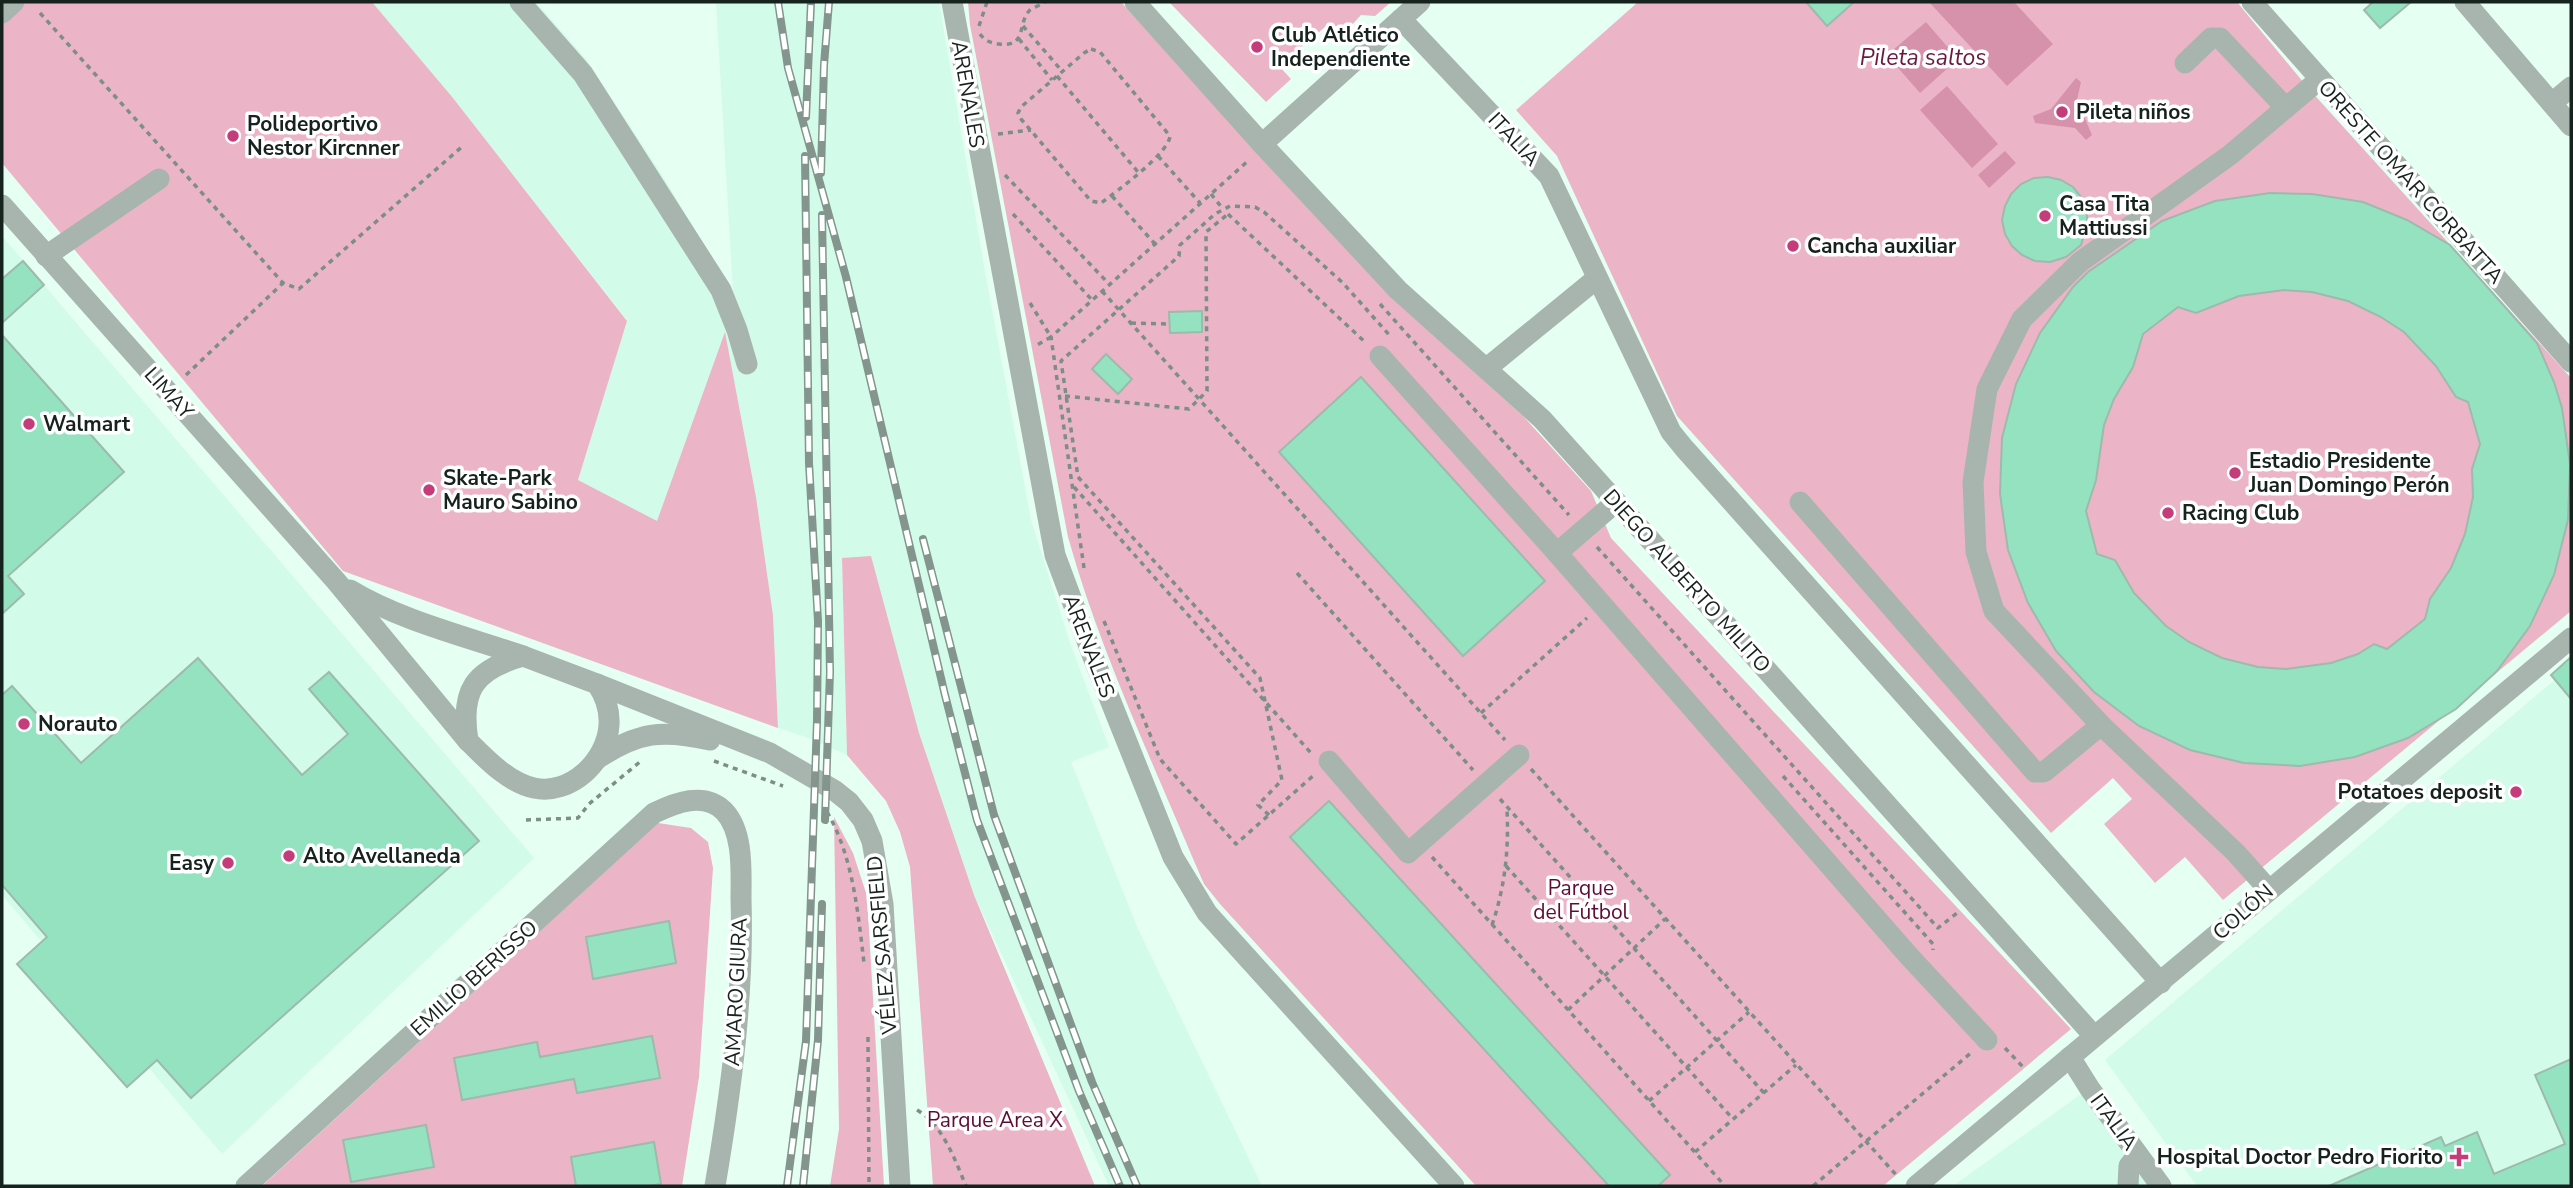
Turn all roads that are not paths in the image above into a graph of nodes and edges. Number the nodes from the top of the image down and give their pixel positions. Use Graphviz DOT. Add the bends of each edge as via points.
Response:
graph roads {
  1 [pos="15,2"];
  2 [pos="520,2"];
  3 [pos="952,2"];
  4 [pos="1135,2"];
  5 [pos="1420,2"];
  6 [pos="2252,2"];
  7 [pos="2465,2"];
  8 [pos="2,13"];
  9 [pos="1401,19"];
  10 [pos="2185,63"];
  11 [pos="2320,79"];
  12 [pos="2571,88"];
  13 [pos="2552,103"];
  14 [pos="2286,108"];
  15 [pos="2571,126"];
  16 [pos="1257,150"];
  17 [pos="159,179"];
  18 [pos="2,205"];
  19 [pos="46,256"];
  20 [pos="1596,279"];
  21 [pos="1389,350"];
  22 [pos="2571,362"];
  23 [pos="747,364"];
  24 [pos="1487,368"];
  25 [pos="1616,502"];
  26 [pos="1800,502"];
  27 [pos="1557,553"];
  28 [pos="337,581"];
  29 [pos="2571,638"];
  30 [pos="523,656"];
  31 [pos="597,684"];
  32 [pos="2101,725"];
  33 [pos="468,741"];
  34 [pos="770,753"];
  35 [pos="1519,755"];
  36 [pos="597,759"];
  37 [pos="1326,764"];
  38 [pos="716,805"];
  39 [pos="2269,890"];
  40 [pos="2161,983"];
  41 [pos="2094,1036"];
  42 [pos="1990,1038"];
  43 [pos="2070,1057"];
  44 [pos="2138,1155"];
  45 [pos="1908,1183"];
  46 [pos="246,1186"];
  47 [pos="715,1186"];
  48 [pos="900,1186"];
  49 [pos="1454,1186"];
  50 [pos="2128,1186"];
  51 [pos="2161,1186"];
  1 -- 8 [label="street"];
  2 -- 23 [label="street" via="583,74 721,290"];
  3 -- 49 [label="street, ARENALES" via="1055,555 1173,857 1206,913"];
  4 -- 16 [label="street, DIEGO ALBERTO MILITO"];
  5 -- 9 [label="street"];
  6 -- 11 [label="street, ORESTE OMAR CORBATTA"];
  7 -- 13 [label="street"];
  9 -- 16 [label="street"];
  9 -- 20 [label="street, ITALIA" via="1549,176"];
  10 -- 14 [label="street" via="2211,38 2220,38"];
  11 -- 14 [label="street"];
  11 -- 22 [label="street, ORESTE OMAR CORBATTA"];
  12 -- 13 [label="street"];
  13 -- 15 [label="street"];
  14 -- 32 [label="street" via="2230,155 2080,262 2022,319 1987,389 1973,482 1976,552 1994,611"];
  16 -- 24 [label="street, DIEGO ALBERTO MILITO" via="1398,290"];
  17 -- 19 [label="street"];
  18 -- 19 [label="street, LIMAY"];
  19 -- 28 [label="street, LIMAY"];
  20 -- 24 [label="street"];
  20 -- 40 [label="street, ITALIA" via="1671,432"];
  21 -- 27 [label="street"];
  24 -- 25 [label="street, DIEGO ALBERTO MILITO" via="1542,419"];
  25 -- 27 [label="street"];
  25 -- 41 [label="street, DIEGO ALBERTO MILITO"];
  26 -- 32 [label="street" via="2035,772 2044,772"];
  27 -- 42 [label="street" via="1908,955"];
  28 -- 30 [label="street, LIMAY" via="370,601"];
  28 -- 33 [label="street, LIMAY"];
  29 -- 39 [label="street, COLÓN"];
  30 -- 31 [label="street"];
  30 -- 33 [label="street" via="492,667 472,685 465,720"];
  31 -- 34 [label="street, VÉLEZ SARSFIELD"];
  31 -- 36 [label="street" via="608,707 609,724"];
  32 -- 39 [label="street"];
  33 -- 36 [label="street" via="517,783 536,789 566,786"];
  34 -- 36 [label="street, VÉLEZ SARSFIELD" via="673,734 637,737"];
  34 -- 48 [label="street, VÉLEZ SARSFIELD" via="849,802 872,841 883,904"];
  35 -- 37 [label="street" via="1408,853"];
  38 -- 46 [label="street, EMILIO BERISSO" via="689,800 654,813"];
  38 -- 47 [label="street, AMARO GIURA" via="733,826 737,841 742,934 735,1053"];
  39 -- 40 [label="street, COLÓN"];
  40 -- 41 [label="street, COLÓN"];
  41 -- 43 [label="street, COLÓN"];
  43 -- 44 [label="street, ITALIA"];
  43 -- 45 [label="street, COLÓN"];
  44 -- 50 [label="street" via="2129,1166"];
  44 -- 51 [label="street, ITALIA"];
}
